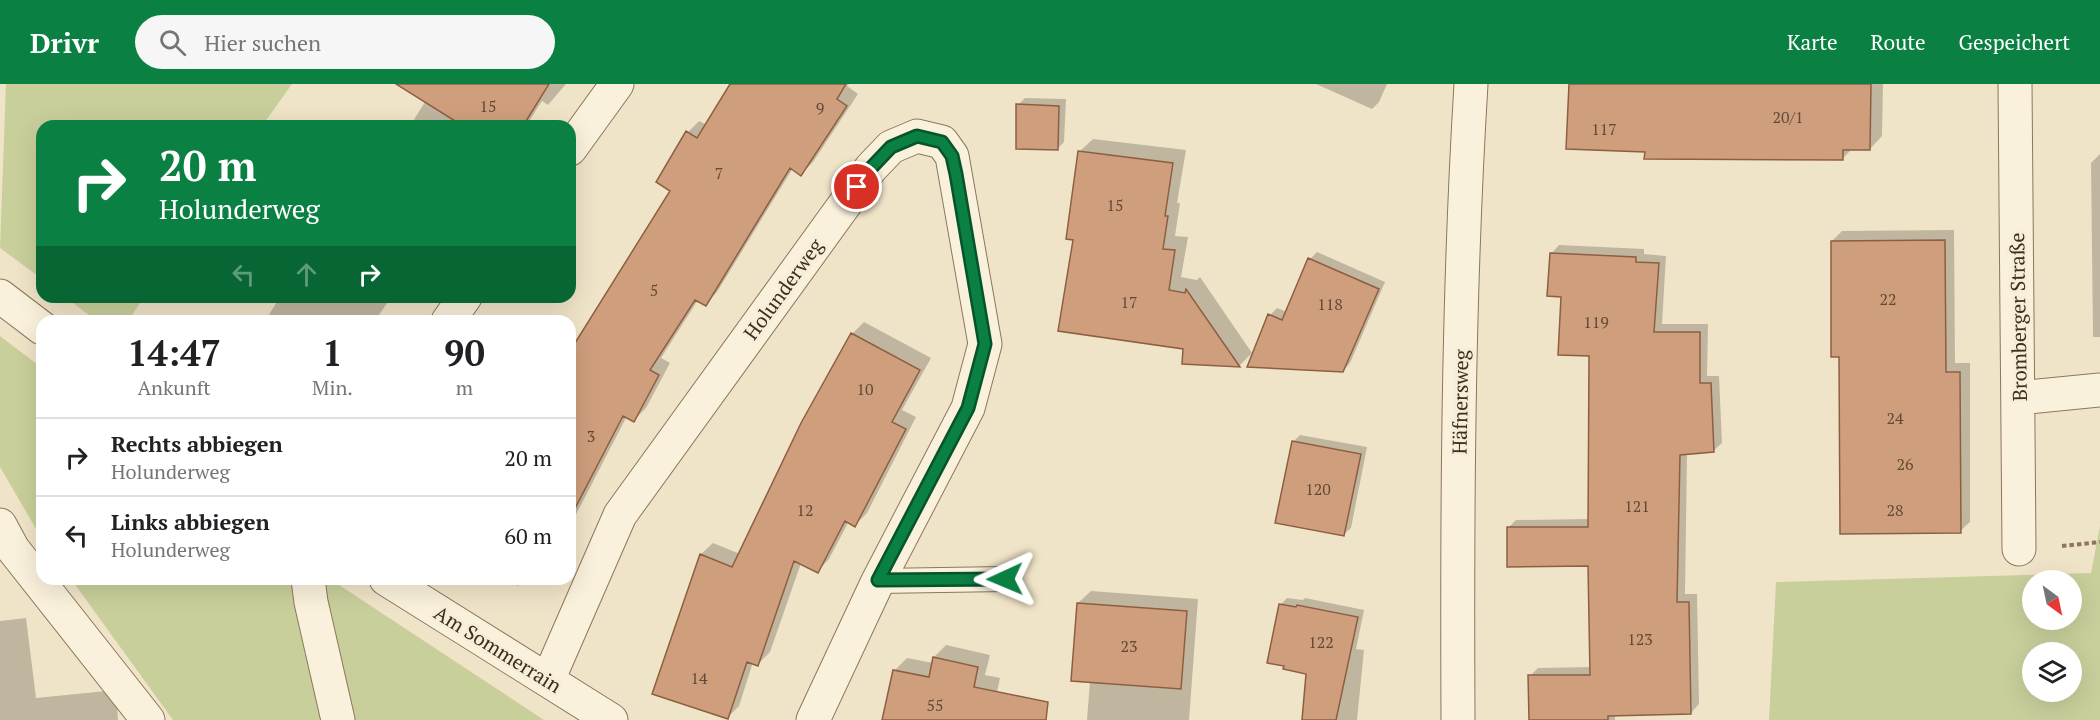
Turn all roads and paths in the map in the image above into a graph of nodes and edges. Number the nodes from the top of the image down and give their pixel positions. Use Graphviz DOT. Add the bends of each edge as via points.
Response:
graph roads {
  1 [pos="616,84"];
  2 [pos="1471,84"];
  3 [pos="2015,84"];
  4 [pos="576,141"];
  5 [pos="0,296"];
  6 [pos="36,323"];
  7 [pos="2100,390"];
  8 [pos="2018,398"];
  9 [pos="4,541"];
  10 [pos="2019,549"];
  11 [pos="1005,579"];
  12 [pos="878,580"];
  13 [pos="36,581"];
  14 [pos="39,585"];
  15 [pos="309,585"];
  16 [pos="396,585"];
  17 [pos="548,680"];
  18 [pos="148,720"];
  19 [pos="338,720"];
  20 [pos="610,720"];
  21 [pos="813,720"];
  22 [pos="1458,720"];
  1 -- 4 [label="street"];
  2 -- 22 [label="street, Häfnersweg" via="1462,308"];
  3 -- 8 [label="street, Bromberger Straße"];
  5 -- 6 [label="street"];
  7 -- 8 [label="street"];
  8 -- 10 [label="street, Bromberger Straße"];
  9 -- 13 [label="street"];
  11 -- 12 [label="lane"];
  12 -- 17 [label="street, Holunderweg" via="968,408 985,344 952,156 942,142 917,136 891,147 871,168 620,515"];
  12 -- 21 [label="street, Holunderweg"];
  14 -- 18 [label="street"];
  15 -- 19 [label="street"];
  16 -- 17 [label="street, Am Sommerrain"];
  17 -- 20 [label="street, Am Sommerrain"];
}
